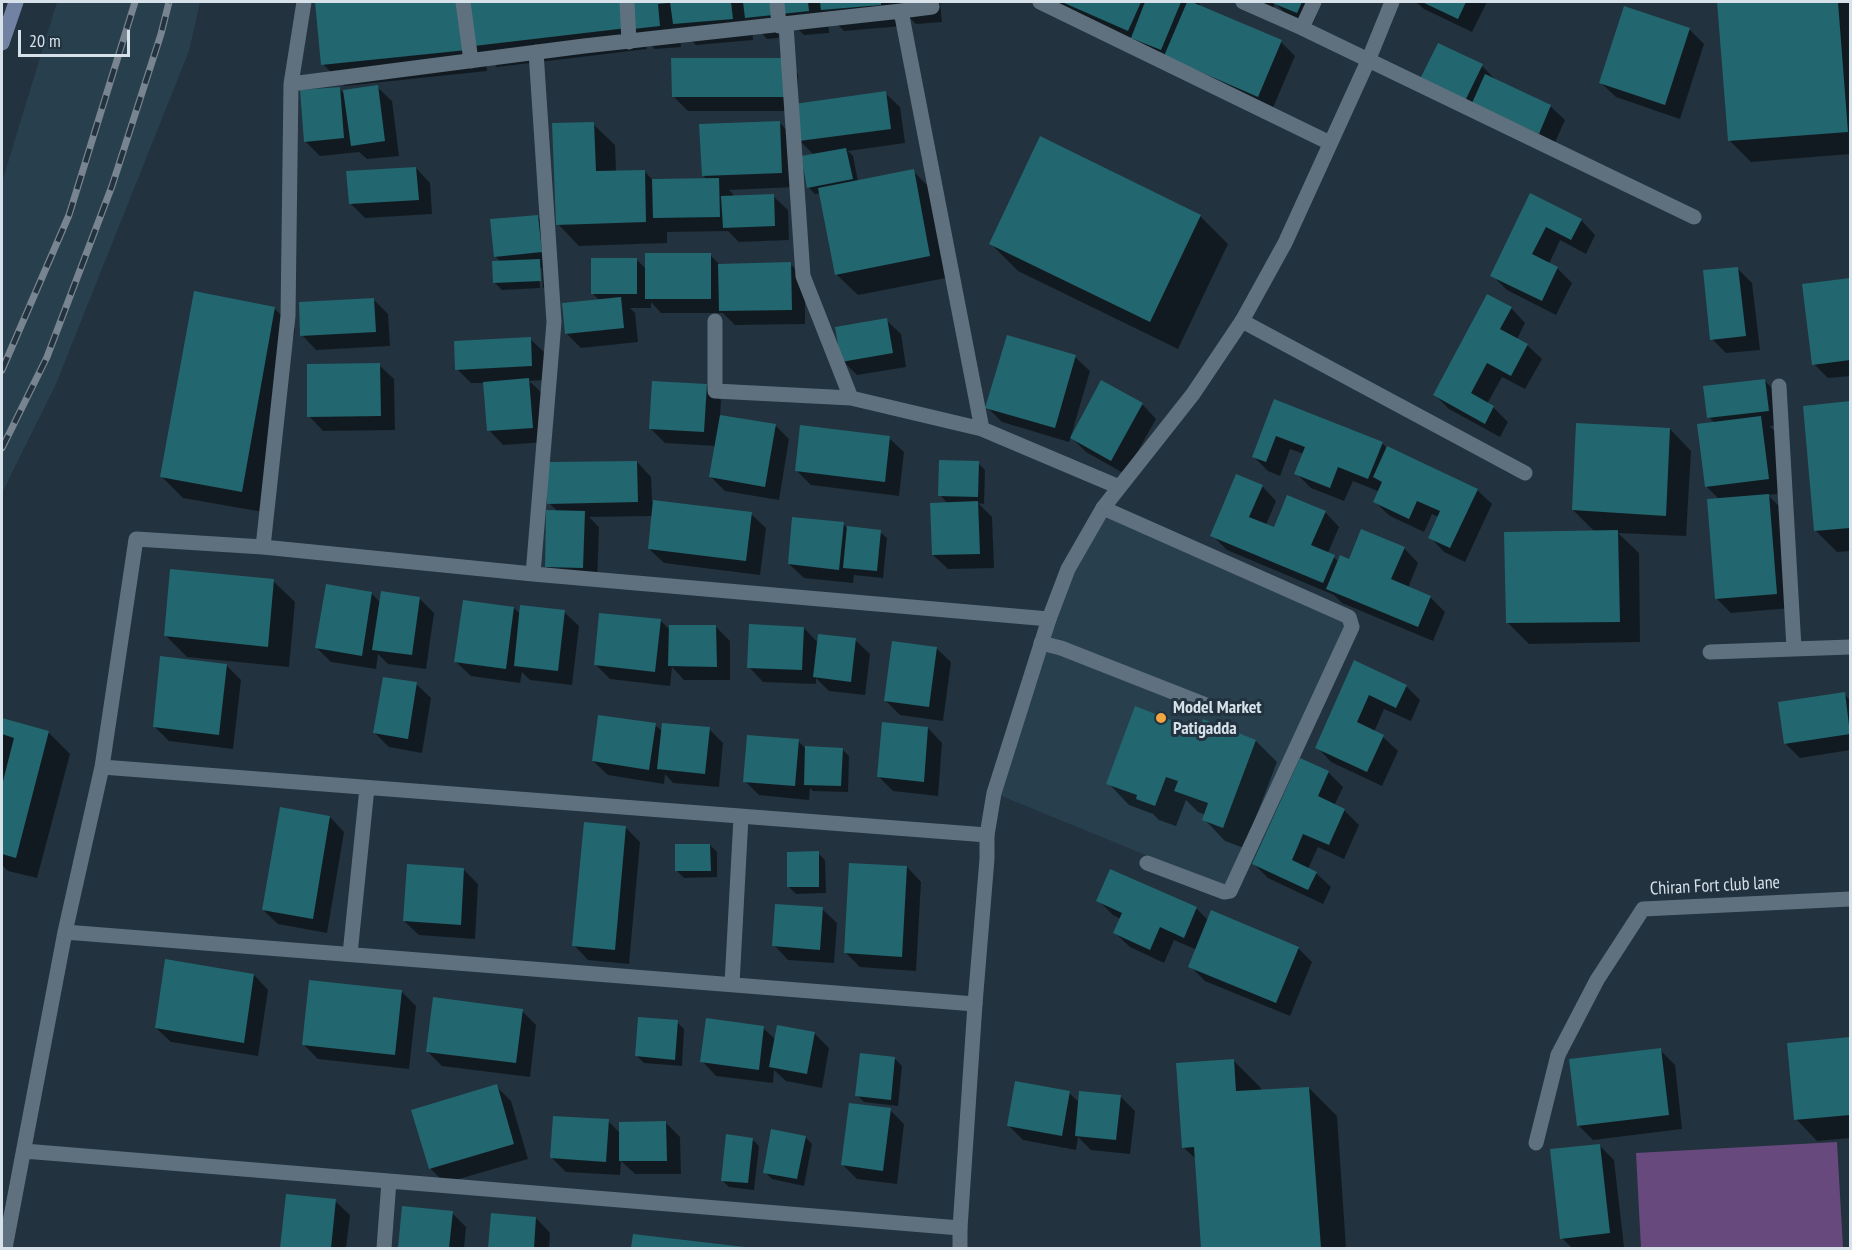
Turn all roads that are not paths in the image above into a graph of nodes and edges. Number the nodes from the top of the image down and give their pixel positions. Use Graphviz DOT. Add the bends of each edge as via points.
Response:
graph roads {
  1 [pos="16,2"];
  2 [pos="304,2"];
  3 [pos="463,2"];
  4 [pos="627,2"];
  5 [pos="777,2"];
  6 [pos="931,2"];
  7 [pos="1040,2"];
  8 [pos="1243,2"];
  9 [pos="1314,2"];
  10 [pos="1392,2"];
  11 [pos="901,11"];
  12 [pos="783,25"];
  13 [pos="1302,28"];
  14 [pos="629,42"];
  15 [pos="2,43"];
  16 [pos="536,52"];
  17 [pos="471,61"];
  18 [pos="1368,61"];
  19 [pos="291,84"];
  20 [pos="1330,143"];
  21 [pos="1694,217"];
  22 [pos="715,321"];
  23 [pos="1242,321"];
  24 [pos="1779,386"];
  25 [pos="851,398"];
  26 [pos="982,429"];
  27 [pos="1525,473"];
  28 [pos="1119,487"];
  29 [pos="1103,508"];
  30 [pos="263,547"];
  31 [pos="532,574"];
  32 [pos="1048,619"];
  33 [pos="1041,643"];
  34 [pos="1851,647"];
  35 [pos="1794,648"];
  36 [pos="1710,652"];
  37 [pos="1206,705"];
  38 [pos="102,767"];
  39 [pos="367,788"];
  40 [pos="741,816"];
  41 [pos="987,835"];
  42 [pos="1147,863"];
  43 [pos="1851,899"];
  44 [pos="66,932"];
  45 [pos="350,954"];
  46 [pos="732,984"];
  47 [pos="975,1004"];
  48 [pos="1536,1143"];
  49 [pos="24,1151"];
  50 [pos="389,1181"];
  51 [pos="960,1228"];
  52 [pos="5,1248"];
  53 [pos="384,1248"];
  54 [pos="960,1248"];
  1 -- 15 [label="main road"];
  2 -- 19 [label="street"];
  3 -- 17 [label="street"];
  4 -- 14 [label="street"];
  5 -- 12 [label="street"];
  6 -- 11 [label="street" via="932,7"];
  7 -- 20 [label="street"];
  8 -- 13 [label="street"];
  9 -- 13 [label="street"];
  10 -- 18 [label="street"];
  11 -- 12 [label="street"];
  11 -- 26 [label="street"];
  12 -- 14 [label="street"];
  12 -- 25 [label="street" via="803,276"];
  13 -- 18 [label="street"];
  14 -- 16 [label="street"];
  16 -- 17 [label="street"];
  16 -- 31 [label="street" via="554,322"];
  17 -- 19 [label="street"];
  18 -- 20 [label="street"];
  18 -- 21 [label="street"];
  19 -- 30 [label="street" via="288,316"];
  20 -- 23 [label="street" via="1285,243"];
  22 -- 25 [label="street" via="715,391"];
  23 -- 27 [label="street"];
  23 -- 28 [label="street" via="1193,394"];
  24 -- 35 [label="street"];
  25 -- 26 [label="street"];
  26 -- 28 [label="street"];
  28 -- 29 [label="street"];
  29 -- 32 [label="street" via="1068,569"];
  29 -- 42 [label="street" via="1349,617 1352,623 1230,891"];
  30 -- 31 [label="street"];
  30 -- 38 [label="street" via="136,539"];
  31 -- 32 [label="street"];
  32 -- 33 [label="street"];
  33 -- 37 [label="street"];
  33 -- 41 [label="street" via="994,793"];
  34 -- 35 [label="street"];
  35 -- 36 [label="street"];
  38 -- 39 [label="street"];
  38 -- 44 [label="street"];
  39 -- 40 [label="street"];
  39 -- 45 [label="street"];
  40 -- 41 [label="street"];
  40 -- 46 [label="street"];
  41 -- 47 [label="street"];
  43 -- 48 [label="street, Chiran Fort club lane" via="1642,909 1597,980 1558,1055"];
  44 -- 45 [label="street"];
  44 -- 49 [label="street"];
  45 -- 46 [label="street"];
  46 -- 47 [label="street"];
  47 -- 51 [label="street"];
  49 -- 50 [label="street"];
  49 -- 52 [label="street"];
  50 -- 51 [label="street"];
  50 -- 53 [label="street"];
  51 -- 54 [label="street"];
}
